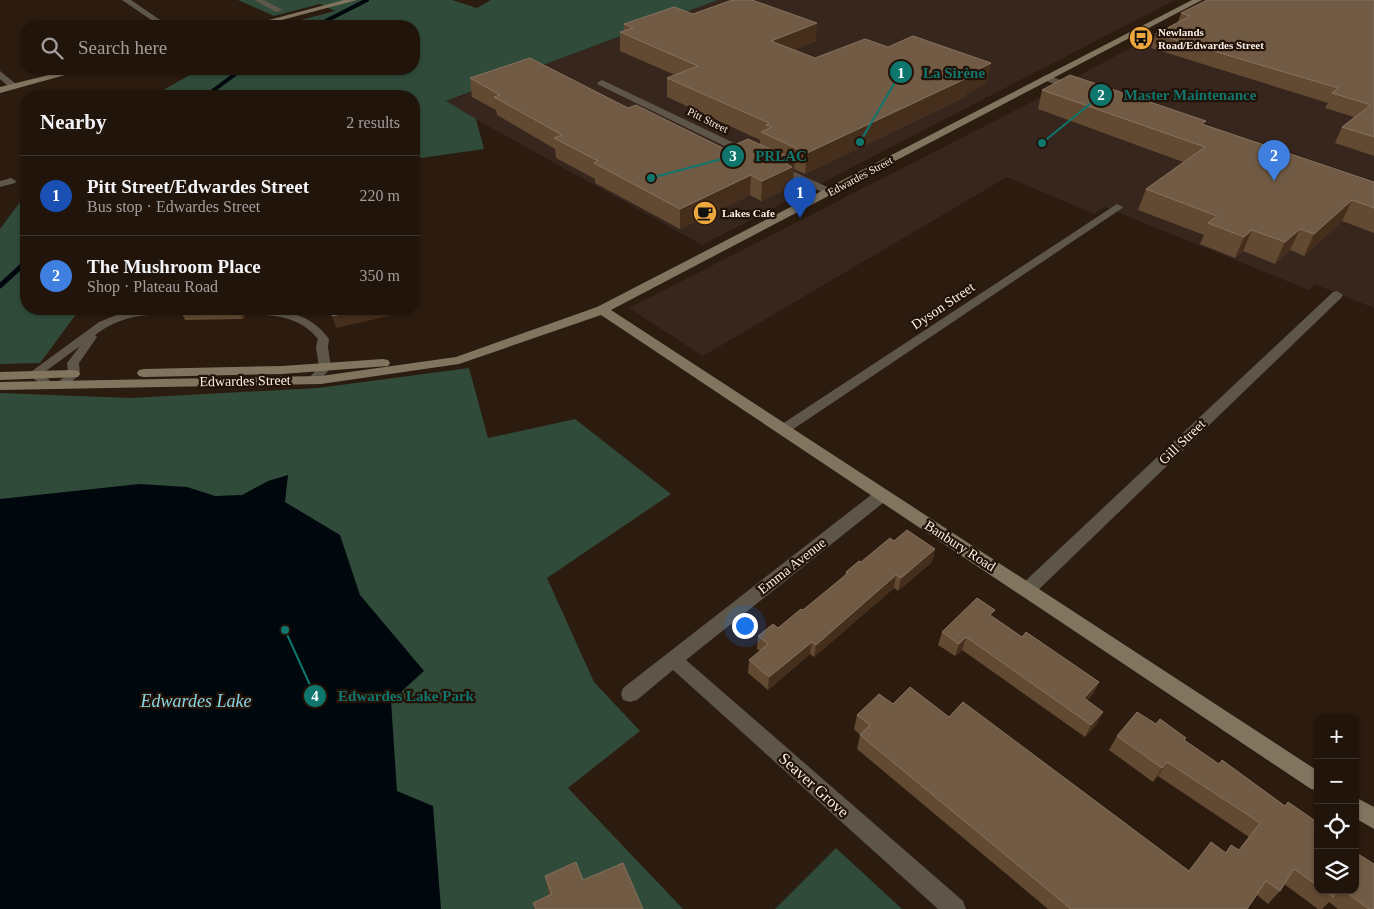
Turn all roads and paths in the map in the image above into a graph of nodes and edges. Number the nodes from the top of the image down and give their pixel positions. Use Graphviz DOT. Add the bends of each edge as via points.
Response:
graph roads {
  1 [pos="126,0"];
  2 [pos="258,0"];
  3 [pos="353,0"];
  4 [pos="1198,0"];
  5 [pos="279,10"];
  6 [pos="156,20"];
  7 [pos="274,20"];
  8 [pos="0,74"];
  9 [pos="58,75"];
  10 [pos="1046,78"];
  11 [pos="602,83"];
  12 [pos="13,86"];
  13 [pos="0,90"];
  14 [pos="1090,93"];
  15 [pos="830,192"];
  16 [pos="1118,207"];
  17 [pos="1336,295"];
  18 [pos="602,310"];
  19 [pos="128,315"];
  20 [pos="289,315"];
  21 [pos="103,324"];
  22 [pos="488,350"];
  23 [pos="326,368"];
  24 [pos="34,374"];
  25 [pos="74,374"];
  26 [pos="0,376"];
  27 [pos="312,381"];
  28 [pos="56,385"];
  29 [pos="0,386"];
  30 [pos="784,430"];
  31 [pos="882,495"];
  32 [pos="1027,590"];
  33 [pos="674,660"];
  34 [pos="630,694"];
  35 [pos="1314,779"];
  36 [pos="1359,809"];
  37 [pos="1374,819"];
  38 [pos="955,909"];
  1 -- 6 [label="street"];
  2 -- 5 [label="street"];
  3 -- 7 [label="street"];
  4 -- 10 [label="street, Edwardes Street"];
  8 -- 12 [label="street"];
  9 -- 12 [label="street"];
  10 -- 14 [label="street"];
  10 -- 15 [label="street, Edwardes Street"];
  11 -- 15 [label="street, Pitt Street"];
  12 -- 13 [label="street"];
  15 -- 18 [label="street, Edwardes Street"];
  16 -- 30 [label="street, Dyson Street"];
  17 -- 32 [label="street, Gill Street"];
  18 -- 22 [label="street, Edwardes Street"];
  18 -- 30 [label="street, Banbury Road"];
  19 -- 21 [label="lane"];
  20 -- 23 [label="lane" via="318,330 324,339 322,347"];
  21 -- 24 [label="lane"];
  21 -- 25 [label="lane" via="73,363"];
  22 -- 23 [label="street, Edwardes Street"];
  22 -- 27 [label="street, Edwardes Street" via="441,364"];
  23 -- 25 [label="street, Edwardes Street"];
  23 -- 27 [label="lane"];
  24 -- 25 [label="street, Edwardes Street"];
  24 -- 26 [label="street, Edwardes Street"];
  24 -- 28 [label="lane"];
  25 -- 28 [label="lane"];
  27 -- 28 [label="street, Edwardes Street"];
  28 -- 29 [label="street, Edwardes Street"];
  30 -- 31 [label="street, Banbury Road"];
  31 -- 32 [label="street, Banbury Road"];
  31 -- 33 [label="street, Emma Avenue"];
  32 -- 35 [label="street, Banbury Road"];
  33 -- 34 [label="street, Emma Avenue"];
  33 -- 38 [label="street, Seaver Grove"];
  36 -- 37 [label="street"];
}
